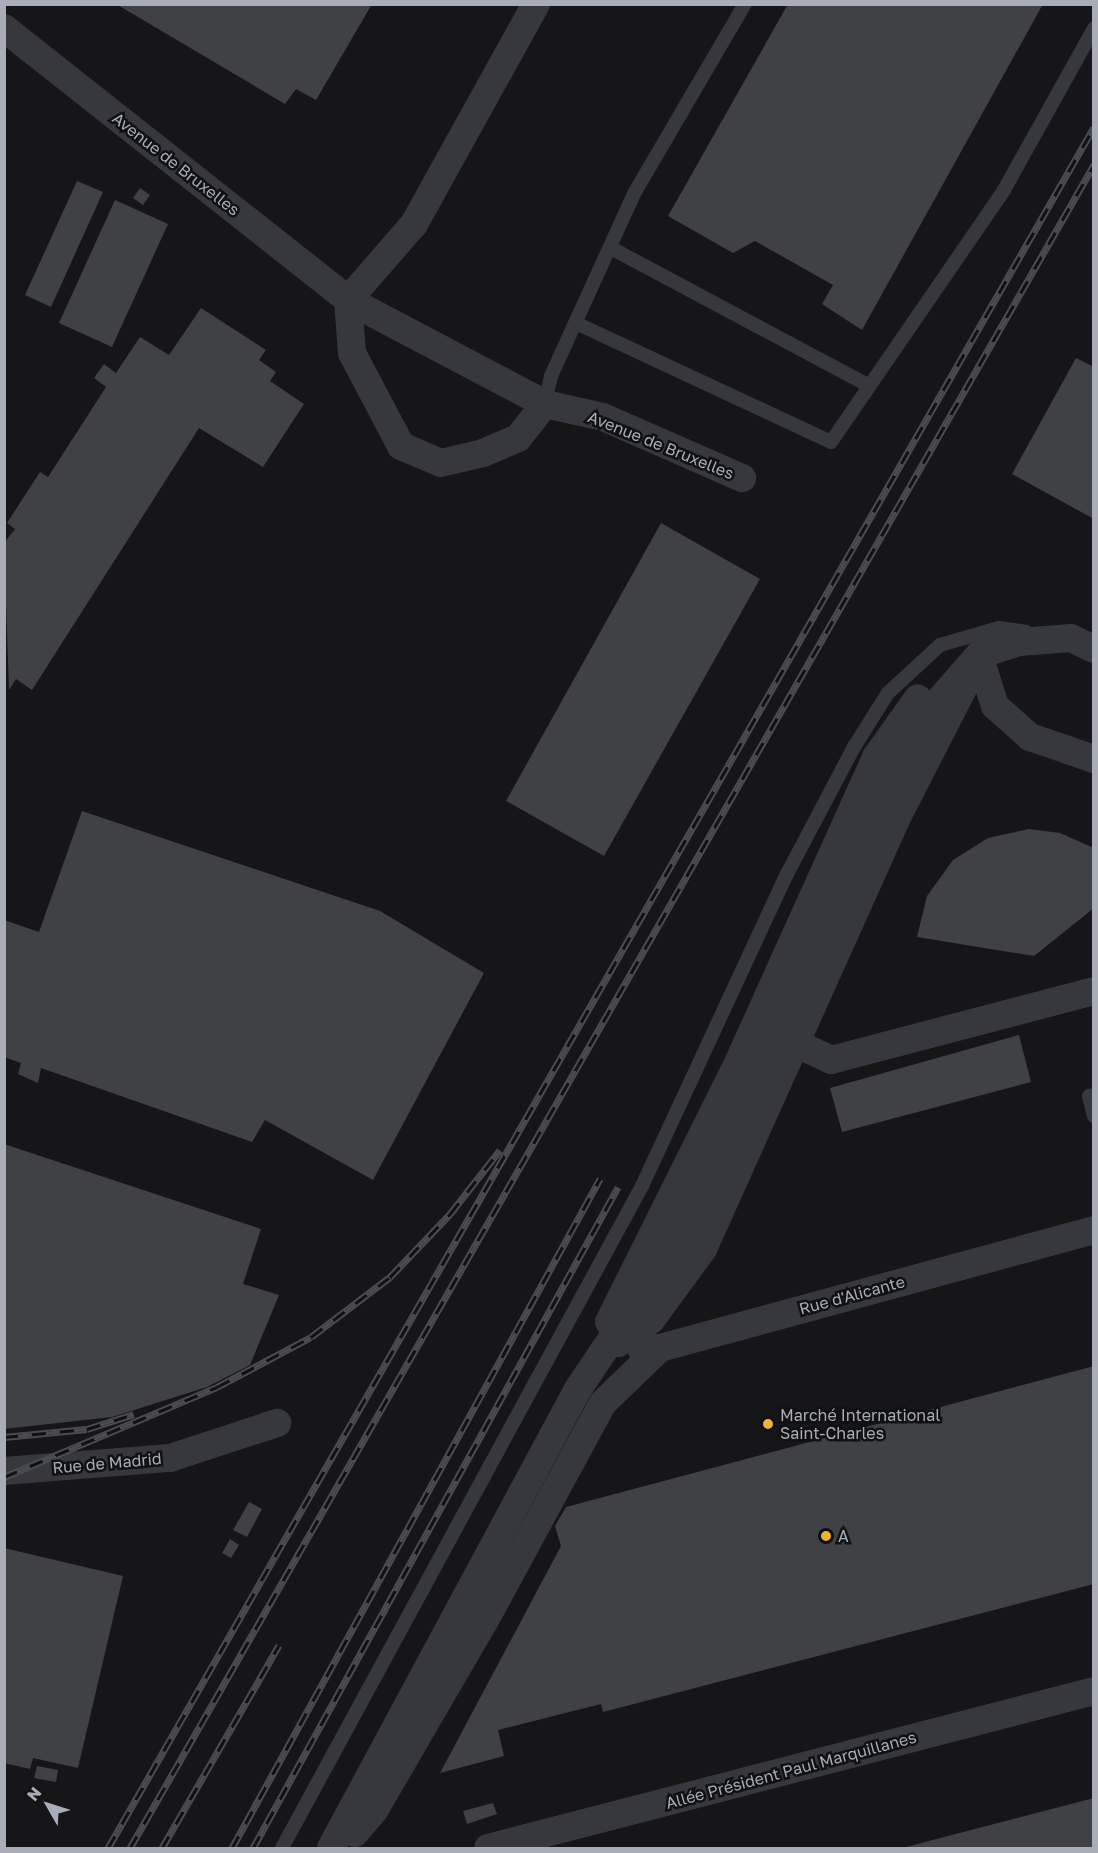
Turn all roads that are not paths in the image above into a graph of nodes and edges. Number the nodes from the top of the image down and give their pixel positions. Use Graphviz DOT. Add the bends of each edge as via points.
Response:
graph roads {
  1 [pos="536,4"];
  2 [pos="745,4"];
  3 [pos="4,28"];
  4 [pos="1094,28"];
  5 [pos="611,248"];
  6 [pos="348,300"];
  7 [pos="578,324"];
  8 [pos="869,386"];
  9 [pos="545,404"];
  10 [pos="742,478"];
  11 [pos="1082,644"];
  12 [pos="979,655"];
  13 [pos="1094,759"];
  14 [pos="1094,991"];
  15 [pos="797,1044"];
  16 [pos="1091,1096"];
  17 [pos="1094,1116"];
  18 [pos="1094,1230"];
  19 [pos="660,1348"];
  20 [pos="609,1349"];
  21 [pos="578,1389"];
  22 [pos="277,1423"];
  23 [pos="4,1471"];
  24 [pos="1094,1691"];
  25 [pos="282,1848"];
  26 [pos="331,1848"];
  27 [pos="342,1848"];
  28 [pos="488,1848"];
  1 -- 6 [label="street" via="414,224"];
  2 -- 5 [label="lane" via="635,192"];
  3 -- 6 [label="street, Avenue de Bruxelles"];
  4 -- 8 [label="lane" via="1004,190"];
  5 -- 7 [label="lane"];
  5 -- 8 [label="lane"];
  6 -- 9 [label="street, Avenue de Bruxelles"];
  6 -- 9 [label="street" via="352,353 400,446 441,463 483,453 518,438"];
  7 -- 8 [label="lane" via="831,442"];
  7 -- 9 [label="lane" via="552,376"];
  9 -- 10 [label="street, Avenue de Bruxelles" via="603,417"];
  11 -- 12 [label="street" via="1019,642"];
  11 -- 25 [label="lane" via="999,628 940,645 888,693 787,874 642,1186"];
  12 -- 13 [label="street" via="995,706 1030,737"];
  12 -- 15 [label="street" via="895,821"];
  12 -- 20 [label="street" via="924,718 857,843 756,1083 674,1246"];
  12 -- 21 [label="street" via="920,695 876,758 738,1063"];
  14 -- 15 [label="street" via="831,1060"];
  15 -- 20 [label="street" via="703,1249 651,1320"];
  16 -- 17 [label="lane"];
  18 -- 19 [label="street, Rue d'Alicante"];
  19 -- 20 [label="street, Rue d'Alicante"];
  19 -- 27 [label="street" via="603,1403 380,1800"];
  20 -- 21 [label="street"];
  21 -- 26 [label="street"];
  22 -- 23 [label="street, Rue de Madrid" via="170,1458"];
  24 -- 28 [label="street, Allée Président Paul Marquillanes"];
}
